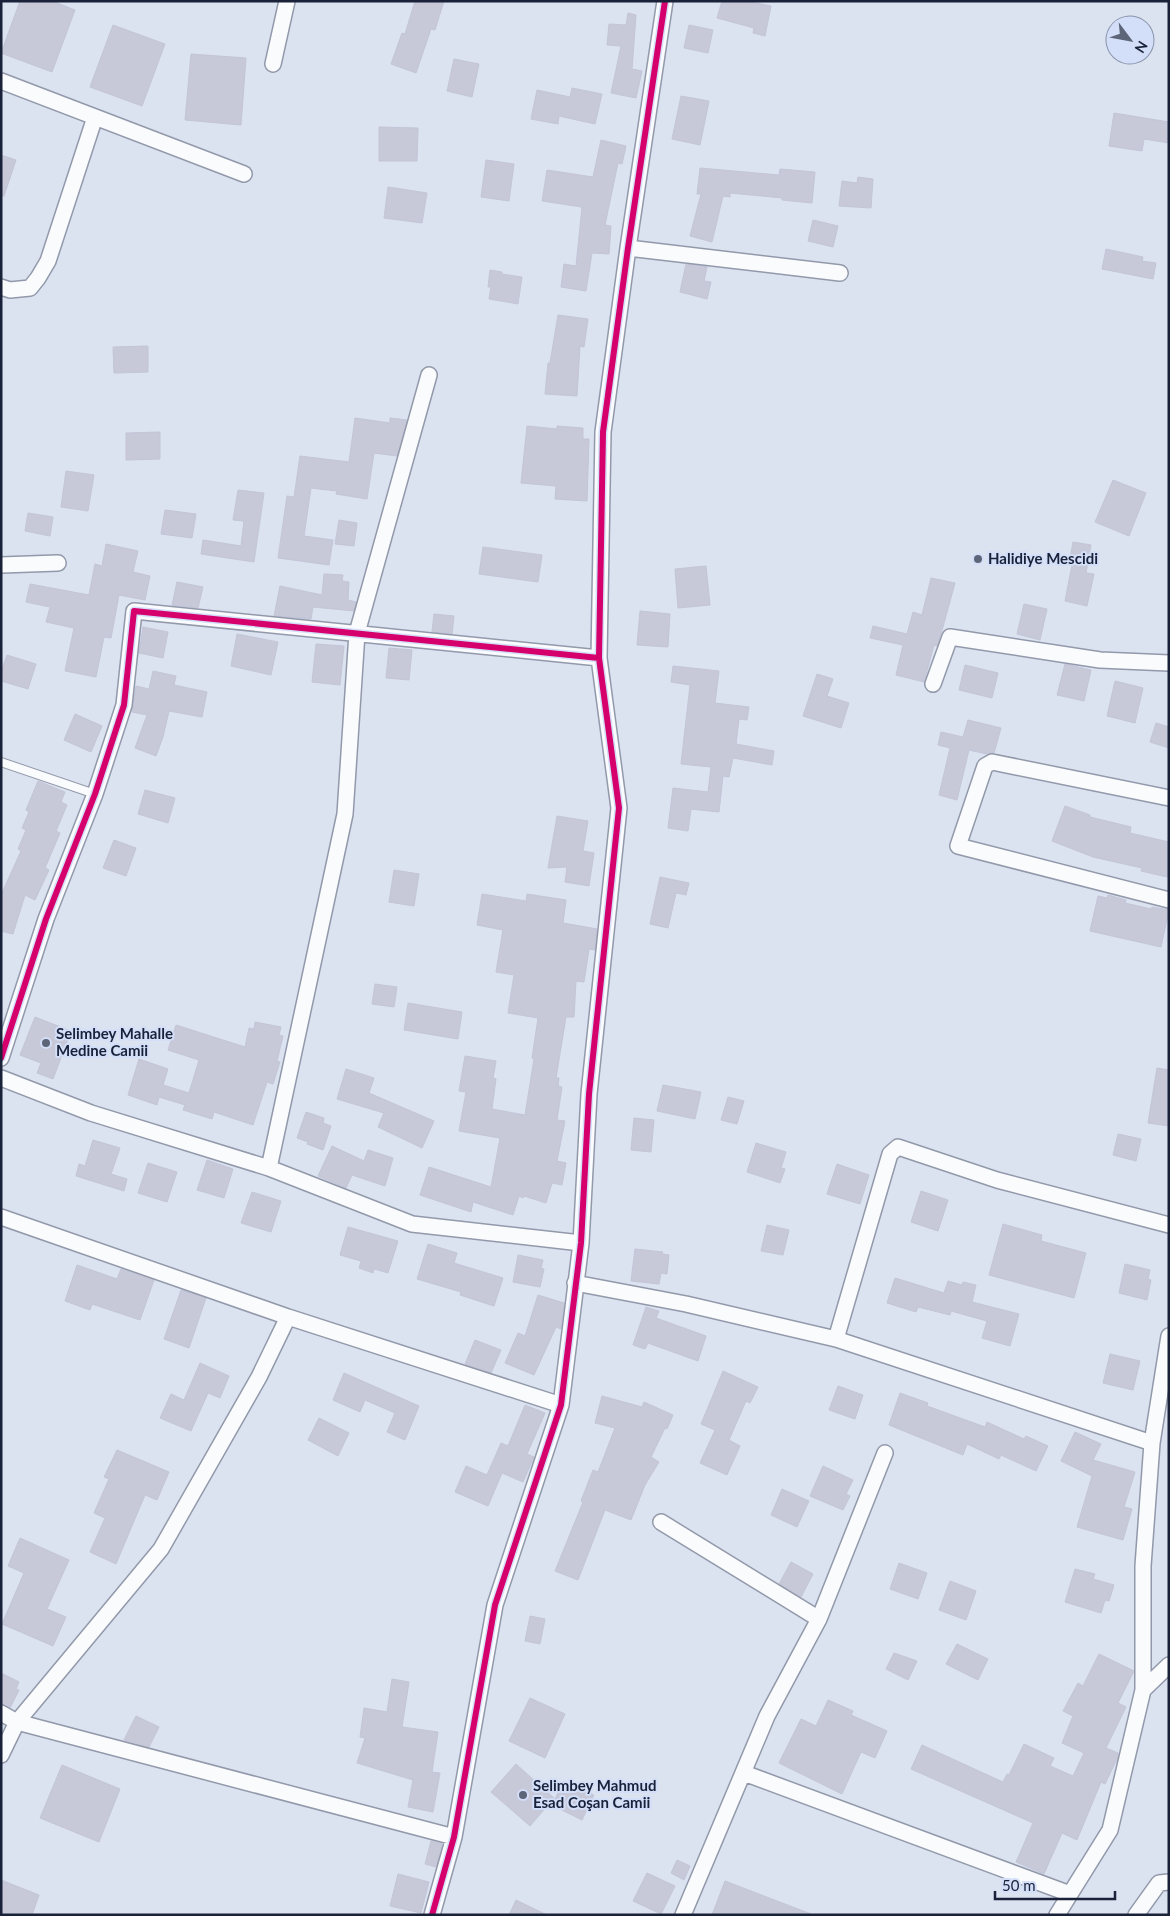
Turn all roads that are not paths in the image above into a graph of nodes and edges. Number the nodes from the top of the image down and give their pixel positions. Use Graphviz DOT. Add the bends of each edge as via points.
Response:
graph roads {
  1 [pos="287,1"];
  2 [pos="665,1"];
  3 [pos="273,64"];
  4 [pos="1,81"];
  5 [pos="95,117"];
  6 [pos="244,174"];
  7 [pos="628,248"];
  8 [pos="840,273"];
  9 [pos="1,288"];
  10 [pos="429,375"];
  11 [pos="58,563"];
  12 [pos="1,565"];
  13 [pos="357,633"];
  14 [pos="600,658"];
  15 [pos="1169,662"];
  16 [pos="934,684"];
  17 [pos="1,762"];
  18 [pos="95,794"];
  19 [pos="1169,798"];
  20 [pos="1169,900"];
  21 [pos="1,1058"];
  22 [pos="1,1078"];
  23 [pos="269,1168"];
  24 [pos="1,1217"];
  25 [pos="1169,1225"];
  26 [pos="581,1243"];
  27 [pos="575,1283"];
  28 [pos="288,1318"];
  29 [pos="1169,1336"];
  30 [pos="836,1339"];
  31 [pos="561,1405"];
  32 [pos="1152,1443"];
  33 [pos="885,1453"];
  34 [pos="661,1522"];
  35 [pos="819,1619"];
  36 [pos="1169,1665"];
  37 [pos="1143,1690"];
  38 [pos="1,1712"];
  39 [pos="17,1722"];
  40 [pos="1,1754"];
  41 [pos="744,1772"];
  42 [pos="454,1836"];
  43 [pos="1169,1882"];
  44 [pos="1070,1894"];
  45 [pos="432,1915"];
  46 [pos="683,1915"];
  47 [pos="1057,1915"];
  48 [pos="1136,1915"];
  1 -- 3 [label="street"];
  2 -- 7 [label="street"];
  4 -- 5 [label="street"];
  5 -- 6 [label="street"];
  5 -- 9 [label="street" via="48,261 30,288"];
  7 -- 8 [label="street"];
  7 -- 14 [label="street" via="603,432"];
  10 -- 13 [label="street"];
  11 -- 12 [label="street"];
  13 -- 14 [label="street"];
  13 -- 18 [label="street" via="134,611 124,705"];
  13 -- 23 [label="street" via="345,814"];
  14 -- 26 [label="street" via="618,808 589,1094"];
  15 -- 16 [label="street" via="1100,660 950,637"];
  17 -- 18 [label="lane"];
  18 -- 21 [label="street" via="46,919"];
  19 -- 20 [label="street" via="992,762 985,766 958,846"];
  22 -- 23 [label="street" via="91,1114"];
  23 -- 26 [label="street" via="412,1224"];
  24 -- 28 [label="street"];
  25 -- 30 [label="street" via="997,1180 898,1147 890,1154"];
  26 -- 27 [label="street"];
  27 -- 30 [label="street" via="686,1304"];
  27 -- 31 [label="street"];
  28 -- 31 [label="street"];
  28 -- 39 [label="street" via="259,1377 161,1549"];
  29 -- 32 [label="street"];
  30 -- 32 [label="street"];
  31 -- 42 [label="street" via="494,1605"];
  32 -- 37 [label="street" via="1143,1566"];
  33 -- 35 [label="street"];
  34 -- 35 [label="street"];
  35 -- 41 [label="street" via="767,1716"];
  36 -- 37 [label="street"];
  37 -- 44 [label="street" via="1110,1830"];
  38 -- 39 [label="street"];
  39 -- 40 [label="street"];
  39 -- 42 [label="street"];
  41 -- 44 [label="street"];
  41 -- 46 [label="street"];
  42 -- 45 [label="street"];
  43 -- 48 [label="street" via="1159,1883"];
  44 -- 47 [label="street"];
}
